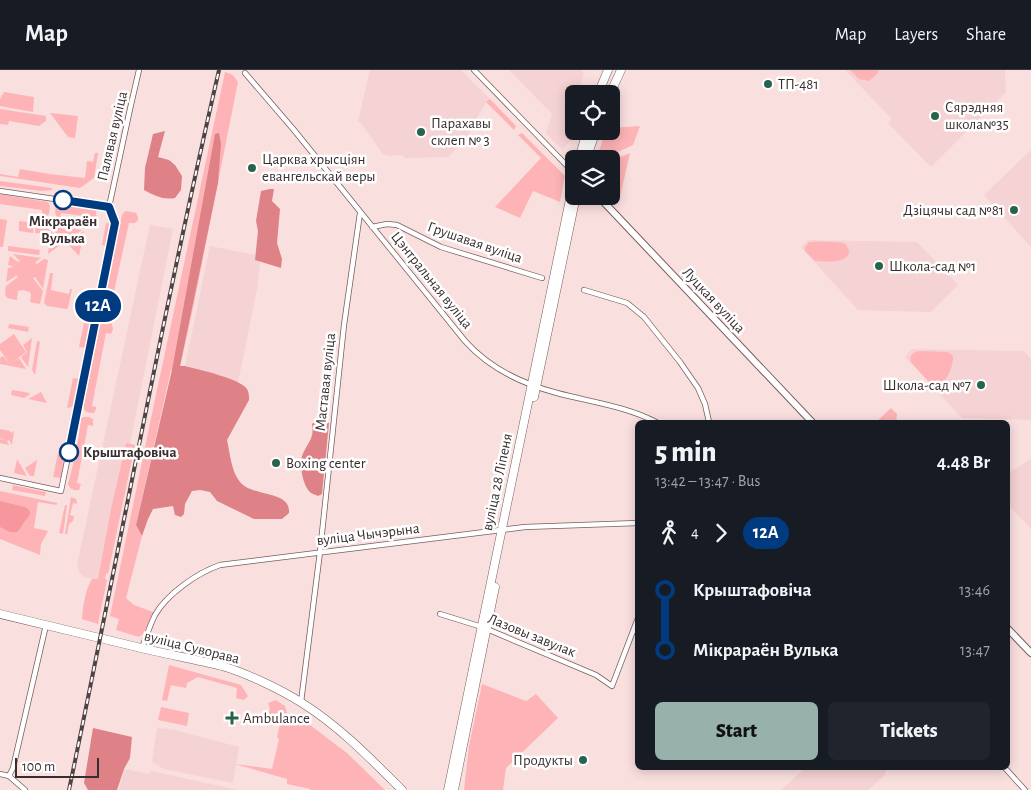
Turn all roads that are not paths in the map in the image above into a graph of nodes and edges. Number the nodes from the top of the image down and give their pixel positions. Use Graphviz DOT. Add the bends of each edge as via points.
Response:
graph roads {
  1 [pos="139,70"];
  2 [pos="474,70"];
  3 [pos="607,71"];
  4 [pos="245,73"];
  5 [pos="619,74"];
  6 [pos="602,85"];
  7 [pos="565,164"];
  8 [pos="0,191"];
  9 [pos="569,205"];
  10 [pos="574,205"];
  11 [pos="607,205"];
  12 [pos="109,207"];
  13 [pos="360,213"];
  14 [pos="372,227"];
  15 [pos="542,278"];
  16 [pos="584,290"];
  17 [pos="534,386"];
  18 [pos="652,420"];
  19 [pos="709,420"];
  20 [pos="810,420"];
  21 [pos="0,478"];
  22 [pos="635,522"];
  23 [pos="504,530"];
  24 [pos="320,552"];
  25 [pos="0,614"];
  26 [pos="440,614"];
  27 [pos="46,625"];
  28 [pos="635,626"];
  29 [pos="484,628"];
  30 [pos="1010,631"];
  31 [pos="142,648"];
  32 [pos="1031,653"];
  33 [pos="301,702"];
  34 [pos="1007,770"];
  35 [pos="0,774"];
  36 [pos="9,776"];
  37 [pos="25,790"];
  38 [pos="402,790"];
  39 [pos="448,790"];
  40 [pos="454,790"];
  41 [pos="1025,790"];
  1 -- 12 [label="street, Палявая вуліца"];
  2 -- 7 [label="street"];
  3 -- 5 [label="main road"];
  3 -- 6 [label="main road"];
  4 -- 13 [label="street, Цэнтральная вуліца"];
  8 -- 12 [label="street"];
  9 -- 17 [label="main road, вуліца 28 Ліпеня"];
  10 -- 17 [label="main road, вуліца 28 Ліпеня"];
  11 -- 20 [label="main road, Луцкая вуліца"];
  12 -- 21 [label="street" via="115,223 61,491"];
  13 -- 14 [label="street, Цэнтральная вуліца"];
  13 -- 24 [label="street, Маставая вуліца" via="344,325"];
  14 -- 15 [label="street, Грушавая вуліца" via="398,225 441,247"];
  14 -- 17 [label="street, Цэнтральная вуліца" via="477,354 498,369"];
  16 -- 19 [label="street" via="627,304 644,316 698,388"];
  17 -- 18 [label="street, Цэнтральная вуліца" via="630,410"];
  17 -- 23 [label="main road, вуліца 28 Ліпеня"];
  22 -- 23 [label="street, вуліца Чычэрына"];
  23 -- 24 [label="street, вуліца Чычэрына"];
  23 -- 29 [label="main road, вуліца 28 Ліпеня"];
  24 -- 31 [label="street, вуліца Чычэрына" via="209,568 163,604"];
  24 -- 33 [label="street, Маставая вуліца"];
  25 -- 27 [label="main road, вуліца Суворава"];
  26 -- 29 [label="street, Лазовы завулак"];
  27 -- 31 [label="main road, вуліца Суворава"];
  27 -- 36 [label="street"];
  28 -- 29 [label="street, Лазовы завулак" via="612,686 596,675"];
  29 -- 39 [label="main road, вуліца 28 Ліпеня"];
  29 -- 40 [label="main road, вуліца 28 Ліпеня"];
  30 -- 32 [label="main road"];
  31 -- 33 [label="main road, вуліца Суворава" via="223,667"];
  33 -- 38 [label="main road, вуліца Суворава" via="355,744"];
  34 -- 41 [label="street"];
  35 -- 36 [label="street"];
  36 -- 37 [label="street"];
}
